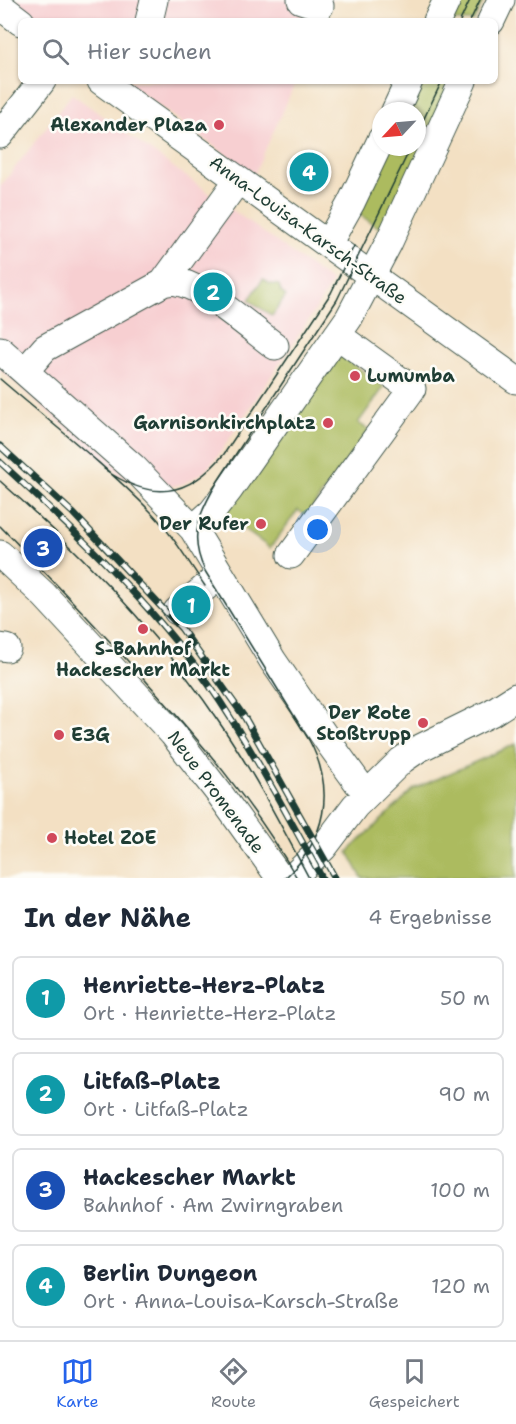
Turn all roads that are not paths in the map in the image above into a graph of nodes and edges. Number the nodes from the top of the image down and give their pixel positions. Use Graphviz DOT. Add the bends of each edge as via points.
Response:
graph roads {
  1 [pos="154,0"];
  2 [pos="447,0"];
  3 [pos="501,0"];
  4 [pos="0,6"];
  5 [pos="150,18"];
  6 [pos="438,18"];
  7 [pos="492,18"];
  8 [pos="18,20"];
  9 [pos="40,84"];
  10 [pos="408,84"];
  11 [pos="462,84"];
  12 [pos="117,85"];
  13 [pos="399,102"];
  14 [pos="0,135"];
  15 [pos="373,156"];
  16 [pos="238,180"];
  17 [pos="328,244"];
  18 [pos="372,276"];
  19 [pos="163,283"];
  20 [pos="337,335"];
  21 [pos="275,346"];
  22 [pos="0,350"];
  23 [pos="25,371"];
  24 [pos="516,380"];
  25 [pos="193,530"];
  26 [pos="0,554"];
  27 [pos="291,555"];
  28 [pos="220,575"];
  29 [pos="177,611"];
  30 [pos="516,697"];
  31 [pos="357,794"];
  32 [pos="299,871"];
  33 [pos="280,878"];
  1 -- 5 [label="street"];
  2 -- 6 [label="street"];
  3 -- 7 [label="street"];
  4 -- 8 [label="street"];
  9 -- 14 [label="street"];
  10 -- 13 [label="street"];
  11 -- 18 [label="street"];
  12 -- 16 [label="street, Anna-Louisa-Karsch-Straße"];
  15 -- 17 [label="street"];
  16 -- 17 [label="street, Anna-Louisa-Karsch-Straße"];
  16 -- 19 [label="street"];
  17 -- 18 [label="street, Anna-Louisa-Karsch-Straße"];
  18 -- 20 [label="street"];
  18 -- 24 [label="street, Anna-Louisa-Karsch-Straße"];
  19 -- 21 [label="street" via="178,282 207,296"];
  19 -- 23 [label="street" via="45,348"];
  20 -- 25 [label="street" via="229,490"];
  20 -- 27 [label="street" via="412,389"];
  22 -- 23 [label="street"];
  23 -- 25 [label="street" via="134,468"];
  25 -- 28 [label="street"];
  26 -- 33 [label="street, Neue Promenade" via="44,595 173,734"];
  28 -- 29 [label="street"];
  28 -- 31 [label="street" via="332,747"];
  30 -- 31 [label="street" via="418,748"];
  31 -- 32 [label="street" via="328,843"];
}
